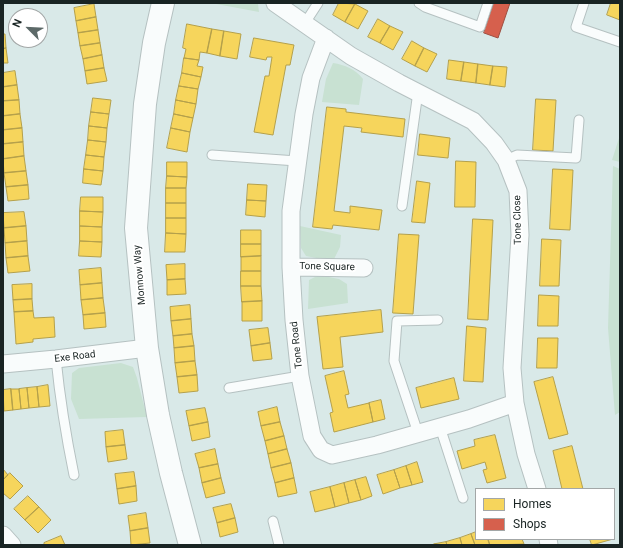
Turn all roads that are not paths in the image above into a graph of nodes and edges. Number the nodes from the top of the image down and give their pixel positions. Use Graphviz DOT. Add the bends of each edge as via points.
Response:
graph roads {
  1 [pos="163,3"];
  2 [pos="275,3"];
  3 [pos="318,3"];
  4 [pos="419,3"];
  5 [pos="488,3"];
  6 [pos="584,3"];
  7 [pos="305,23"];
  8 [pos="326,38"];
  9 [pos="620,42"];
  10 [pos="418,92"];
  11 [pos="579,120"];
  12 [pos="212,155"];
  13 [pos="506,160"];
  14 [pos="297,161"];
  15 [pos="402,206"];
  16 [pos="291,267"];
  17 [pos="364,268"];
  18 [pos="438,320"];
  19 [pos="147,348"];
  20 [pos="56,360"];
  21 [pos="3,364"];
  22 [pos="300,376"];
  23 [pos="229,388"];
  24 [pos="515,403"];
  25 [pos="440,427"];
  26 [pos="418,433"];
  27 [pos="74,475"];
  28 [pos="537,488"];
  29 [pos="463,498"];
  30 [pos="273,521"];
  31 [pos="3,535"];
  32 [pos="12,545"];
  33 [pos="190,545"];
  34 [pos="279,545"];
  1 -- 19 [label="street, Monnow Way" via="145,104 136,228"];
  2 -- 7 [label="street, Tone Close"];
  3 -- 7 [label="lane"];
  4 -- 5 [label="lane" via="425,8 480,27"];
  6 -- 9 [label="lane" via="576,27"];
  7 -- 8 [label="street, Tone Close"];
  8 -- 10 [label="street, Tone Close" via="351,56"];
  8 -- 14 [label="street, Tone Road" via="311,78"];
  10 -- 13 [label="street, Tone Close" via="473,121"];
  10 -- 15 [label="lane"];
  11 -- 13 [label="lane" via="576,158 516,155"];
  12 -- 14 [label="lane"];
  13 -- 24 [label="street, Tone Close" via="518,191 519,206 520,235 512,368"];
  14 -- 16 [label="street, Tone Road" via="291,211"];
  16 -- 17 [label="street, Tone Square"];
  16 -- 22 [label="street, Tone Road"];
  18 -- 26 [label="lane" via="397,321 394,361"];
  19 -- 20 [label="street, Exe Road"];
  19 -- 33 [label="street, Monnow Way" via="158,415"];
  20 -- 21 [label="street, Exe Road"];
  20 -- 27 [label="lane" via="59,395"];
  22 -- 23 [label="lane"];
  22 -- 26 [label="street, Tone Road" via="312,436 321,450 332,456"];
  24 -- 25 [label="street, Tone Road"];
  24 -- 28 [label="street, Tone Close"];
  25 -- 26 [label="street, Tone Road"];
  25 -- 29 [label="lane"];
  30 -- 34 [label="lane"];
  31 -- 32 [label="street"];
}
